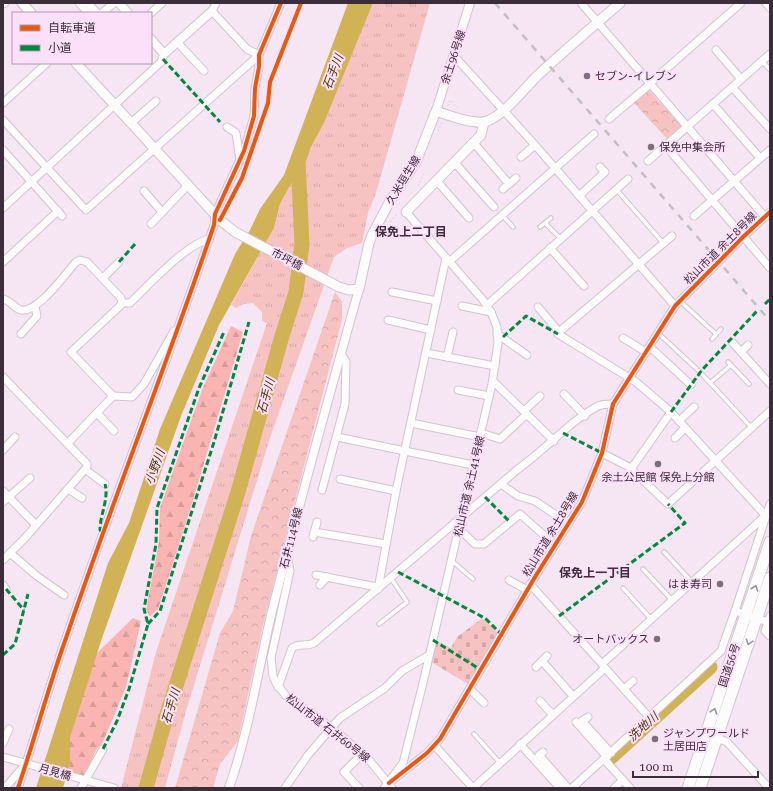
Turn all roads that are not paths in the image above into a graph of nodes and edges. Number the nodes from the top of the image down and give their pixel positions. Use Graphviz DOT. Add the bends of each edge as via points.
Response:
graph roads {
  1 [pos="22,3"];
  2 [pos="79,3"];
  3 [pos="88,3"];
  4 [pos="114,3"];
  5 [pos="119,3"];
  6 [pos="162,3"];
  7 [pos="216,3"];
  8 [pos="281,3"];
  9 [pos="470,3"];
  10 [pos="580,3"];
  11 [pos="620,3"];
  12 [pos="741,3"];
  13 [pos="766,3"];
  14 [pos="770,8"];
  15 [pos="212,11"];
  16 [pos="30,12"];
  17 [pos="87,12"];
  18 [pos="96,12"];
  19 [pos="103,12"];
  20 [pos="127,12"];
  21 [pos="152,12"];
  22 [pos="597,23"];
  23 [pos="152,40"];
  24 [pos="177,42"];
  25 [pos="716,50"];
  26 [pos="455,52"];
  27 [pos="164,54"];
  28 [pos="770,54"];
  29 [pos="259,55"];
  30 [pos="762,61"];
  31 [pos="46,64"];
  32 [pos="77,64"];
  33 [pos="770,70"];
  34 [pos="204,71"];
  35 [pos="741,79"];
  36 [pos="649,84"];
  37 [pos="732,87"];
  38 [pos="156,101"];
  39 [pos="3,103"];
  40 [pos="114,104"];
  41 [pos="713,104"];
  42 [pos="503,110"];
  43 [pos="436,111"];
  44 [pos="609,119"];
  45 [pos="3,120"];
  46 [pos="484,122"];
  47 [pos="131,123"];
  48 [pos="227,127"];
  49 [pos="687,127"];
  50 [pos="770,129"];
  51 [pos="594,134"];
  52 [pos="473,142"];
  53 [pos="535,145"];
  54 [pos="665,146"];
  55 [pos="154,148"];
  56 [pos="3,150"];
  57 [pos="770,150"];
  58 [pos="521,157"];
  59 [pos="760,158"];
  60 [pos="648,161"];
  61 [pos="240,162"];
  62 [pos="454,162"];
  63 [pos="47,167"];
  64 [pos="600,167"];
  65 [pos="554,168"];
  66 [pos="516,178"];
  67 [pos="628,179"];
  68 [pos="436,180"];
  69 [pos="734,181"];
  70 [pos="32,182"];
  71 [pos="509,184"];
  72 [pos="188,185"];
  73 [pos="503,189"];
  74 [pos="616,189"];
  75 [pos="144,191"];
  76 [pos="579,196"];
  77 [pos="712,201"];
  78 [pos="494,207"];
  79 [pos="3,208"];
  80 [pos="592,211"];
  81 [pos="162,212"];
  82 [pos="406,212"];
  83 [pos="215,214"];
  84 [pos="769,214"];
  85 [pos="502,215"];
  86 [pos="694,216"];
  87 [pos="469,218"];
  88 [pos="551,218"];
  89 [pos="545,223"];
  90 [pos="151,224"];
  91 [pos="513,227"];
  92 [pos="540,227"];
  93 [pos="672,236"];
  94 [pos="743,237"];
  95 [pos="209,239"];
  96 [pos="560,239"];
  97 [pos="664,244"];
  98 [pos="550,248"];
  99 [pos="448,260"];
  100 [pos="3,262"];
  101 [pos="119,262"];
  102 [pos="639,265"];
  103 [pos="770,268"];
  104 [pos="103,278"];
  105 [pos="584,286"];
  106 [pos="359,289"];
  107 [pos="392,292"];
  108 [pos="3,299"];
  109 [pos="437,301"];
  110 [pos="122,303"];
  111 [pos="677,303"];
  112 [pos="487,305"];
  113 [pos="462,306"];
  114 [pos="35,307"];
  115 [pos="538,307"];
  116 [pos="491,312"];
  117 [pos="388,320"];
  118 [pos="180,322"];
  119 [pos="721,329"];
  120 [pos="431,330"];
  121 [pos="453,332"];
  122 [pos="559,332"];
  123 [pos="658,333"];
  124 [pos="20,334"];
  125 [pos="497,334"];
  126 [pos="716,334"];
  127 [pos="623,338"];
  128 [pos="712,339"];
  129 [pos="733,344"];
  130 [pos="748,346"];
  131 [pos="648,350"];
  132 [pos="426,352"];
  133 [pos="741,352"];
  134 [pos="341,354"];
  135 [pos="527,354"];
  136 [pos="447,356"];
  137 [pos="496,366"];
  138 [pos="768,368"];
  139 [pos="761,374"];
  140 [pos="3,378"];
  141 [pos="630,378"];
  142 [pos="493,381"];
  143 [pos="710,383"];
  144 [pos="749,384"];
  145 [pos="770,384"];
  146 [pos="691,385"];
  147 [pos="458,390"];
  148 [pos="564,394"];
  149 [pos="113,396"];
  150 [pos="489,396"];
  151 [pos="540,396"];
  152 [pos="613,404"];
  153 [pos="694,407"];
  154 [pos="770,411"];
  155 [pos="671,412"];
  156 [pos="97,413"];
  157 [pos="526,413"];
  158 [pos="585,416"];
  159 [pos="679,421"];
  160 [pos="412,423"];
  161 [pos="685,428"];
  162 [pos="751,428"];
  163 [pos="114,431"];
  164 [pos="480,435"];
  165 [pos="337,436"];
  166 [pos="16,437"];
  167 [pos="675,438"];
  168 [pos="554,440"];
  169 [pos="68,443"];
  170 [pos="3,450"];
  171 [pos="406,451"];
  172 [pos="602,453"];
  173 [pos="715,461"];
  174 [pos="473,465"];
  175 [pos="631,469"];
  176 [pos="86,470"];
  177 [pos="30,478"];
  178 [pos="344,482"];
  179 [pos="105,484"];
  180 [pos="500,484"];
  181 [pos="68,489"];
  182 [pos="322,490"];
  183 [pos="396,491"];
  184 [pos="3,492"];
  185 [pos="82,498"];
  186 [pos="6,500"];
  187 [pos="770,504"];
  188 [pos="765,516"];
  189 [pos="460,519"];
  190 [pos="317,522"];
  191 [pos="36,524"];
  192 [pos="569,524"];
  193 [pos="459,529"];
  194 [pos="770,542"];
  195 [pos="386,544"];
  196 [pos="555,545"];
  197 [pos="664,552"];
  198 [pos="10,553"];
  199 [pos="287,554"];
  200 [pos="3,560"];
  201 [pos="452,561"];
  202 [pos="643,569"];
  203 [pos="316,575"];
  204 [pos="327,577"];
  205 [pos="392,578"];
  206 [pos="770,578"];
  207 [pos="473,579"];
  208 [pos="510,580"];
  209 [pos="692,582"];
  210 [pos="320,585"];
  211 [pos="529,587"];
  212 [pos="378,588"];
  213 [pos="623,588"];
  214 [pos="64,595"];
  215 [pos="672,600"];
  216 [pos="740,612"];
  217 [pos="756,618"];
  218 [pos="651,619"];
  219 [pos="769,619"];
  220 [pos="380,624"];
  221 [pos="770,636"];
  222 [pos="430,655"];
  223 [pos="604,666"];
  224 [pos="536,667"];
  225 [pos="633,681"];
  226 [pos="278,687"];
  227 [pos="470,689"];
  228 [pos="624,689"];
  229 [pos="573,696"];
  230 [pos="540,701"];
  231 [pos="484,703"];
  232 [pos="553,715"];
  233 [pos="588,716"];
  234 [pos="650,717"];
  235 [pos="576,722"];
  236 [pos="331,727"];
  237 [pos="9,729"];
  238 [pos="474,734"];
  239 [pos="717,738"];
  240 [pos="3,743"];
  241 [pos="520,744"];
  242 [pos="435,746"];
  243 [pos="103,749"];
  244 [pos="543,752"];
  245 [pos="362,754"];
  246 [pos="607,756"];
  247 [pos="3,757"];
  248 [pos="500,763"];
  249 [pos="28,765"];
  250 [pos="82,780"];
  251 [pos="623,780"];
  252 [pos="389,786"];
  253 [pos="5,788"];
  254 [pos="18,788"];
  255 [pos="81,788"];
  256 [pos="114,788"];
  257 [pos="230,788"];
  258 [pos="285,788"];
  259 [pos="359,788"];
  260 [pos="473,788"];
  261 [pos="560,788"];
  262 [pos="568,788"];
  263 [pos="572,788"];
  264 [pos="614,788"];
  265 [pos="630,788"];
  266 [pos="688,788"];
  267 [pos="700,788"];
  268 [pos="769,788"];
  1 -- 16 [label="main road"];
  2 -- 17 [label="street"];
  3 -- 18 [label="street"];
  4 -- 19 [label="street"];
  5 -- 20 [label="street"];
  6 -- 21 [label="street"];
  7 -- 15 [label="street"];
  8 -- 29 [label="street"];
  9 -- 26 [label="street, 余土96号線"];
  10 -- 22 [label="street"];
  11 -- 22 [label="main road"];
  12 -- 36 [label="street"];
  13 -- 14 [label="street"];
  15 -- 24 [label="street"];
  15 -- 29 [label="street" via="247,49"];
  22 -- 36 [label="street"];
  22 -- 42 [label="main road"];
  23 -- 27 [label="street"];
  24 -- 27 [label="street"];
  24 -- 34 [label="street"];
  25 -- 35 [label="street"];
  26 -- 42 [label="street" via="456,58"];
  26 -- 43 [label="street, 余土96号線"];
  27 -- 40 [label="street" via="160,62"];
  28 -- 30 [label="street"];
  29 -- 55 [label="street"];
  29 -- 61 [label="street" via="254,116"];
  30 -- 33 [label="lane"];
  30 -- 35 [label="street"];
  31 -- 39 [label="street"];
  32 -- 40 [label="main road"];
  35 -- 37 [label="street"];
  36 -- 44 [label="street"];
  36 -- 49 [label="street"];
  37 -- 41 [label="street"];
  37 -- 50 [label="street"];
  38 -- 47 [label="street"];
  40 -- 47 [label="main road"];
  40 -- 63 [label="street"];
  41 -- 49 [label="street"];
  41 -- 59 [label="street"];
  42 -- 46 [label="main road"];
  42 -- 53 [label="street"];
  43 -- 46 [label="main road" via="452,117"];
  43 -- 106 [label="main road, 久米垣生線" via="416,162 390,201 373,233"];
  45 -- 63 [label="street"];
  46 -- 52 [label="main road" via="481,135"];
  47 -- 55 [label="main road"];
  48 -- 61 [label="street" via="236,133"];
  49 -- 54 [label="street"];
  49 -- 69 [label="street"];
  51 -- 65 [label="street"];
  52 -- 62 [label="main road"];
  52 -- 71 [label="street"];
  53 -- 58 [label="street"];
  53 -- 65 [label="street"];
  54 -- 60 [label="street"];
  54 -- 77 [label="street"];
  55 -- 63 [label="street" via="86,210"];
  55 -- 72 [label="main road"];
  56 -- 70 [label="street"];
  57 -- 59 [label="street"];
  59 -- 69 [label="street"];
  61 -- 83 [label="street"];
  62 -- 68 [label="main road"];
  62 -- 78 [label="street"];
  63 -- 70 [label="street"];
  64 -- 76 [label="street" via="605,172"];
  65 -- 76 [label="street"];
  65 -- 85 [label="street"];
  66 -- 71 [label="street"];
  67 -- 74 [label="street"];
  68 -- 82 [label="main road"];
  68 -- 87 [label="street"];
  69 -- 77 [label="street"];
  69 -- 84 [label="street"];
  70 -- 79 [label="street"];
  70 -- 100 [label="street" via="60,214"];
  71 -- 73 [label="street"];
  72 -- 81 [label="street"];
  72 -- 83 [label="main road"];
  74 -- 80 [label="street"];
  74 -- 97 [label="lane"];
  75 -- 81 [label="street"];
  76 -- 80 [label="street"];
  77 -- 86 [label="street"];
  77 -- 94 [label="street"];
  80 -- 96 [label="street"];
  80 -- 102 [label="street"];
  81 -- 90 [label="street"];
  82 -- 99 [label="street, 松山市道 余土41号線"];
  83 -- 95 [label="street"];
  83 -- 106 [label="main road, 市坪橋" via="234,232 339,287"];
  84 -- 94 [label="street, 松山市道 余土8号線"];
  85 -- 91 [label="lane"];
  85 -- 99 [label="street"];
  88 -- 89 [label="lane"];
  89 -- 92 [label="lane"];
  89 -- 96 [label="lane"];
  93 -- 97 [label="street"];
  94 -- 103 [label="street"];
  94 -- 111 [label="street, 松山市道 余土8号線"];
  95 -- 110 [label="street" via="201,241 184,253 130,303"];
  95 -- 118 [label="street"];
  96 -- 98 [label="street"];
  97 -- 102 [label="street"];
  98 -- 105 [label="street"];
  98 -- 112 [label="street"];
  99 -- 109 [label="street"];
  99 -- 112 [label="street, 松山市道 余土41号線"];
  101 -- 104 [label="street"];
  102 -- 111 [label="street"];
  102 -- 122 [label="street"];
  104 -- 110 [label="street" via="121,298"];
  104 -- 114 [label="street" via="88,262 80,260"];
  106 -- 134 [label="street, 石井114号線"];
  107 -- 109 [label="street"];
  108 -- 114 [label="street" via="8,300 19,310"];
  109 -- 120 [label="street"];
  110 -- 149 [label="street" via="71,352"];
  111 -- 123 [label="street, 松山市道 余土8号線"];
  111 -- 126 [label="lane"];
  112 -- 116 [label="street, 松山市道 余土41号線"];
  113 -- 116 [label="street"];
  114 -- 124 [label="street" via="37,316"];
  115 -- 122 [label="street"];
  116 -- 125 [label="street, 松山市道 余土41号線"];
  117 -- 120 [label="street"];
  118 -- 149 [label="street" via="138,392 132,397"];
  118 -- 249 [label="street" via="66,637"];
  119 -- 126 [label="lane"];
  120 -- 132 [label="street"];
  121 -- 136 [label="street"];
  122 -- 141 [label="street" via="558,334"];
  123 -- 131 [label="street, 松山市道 余土8号線"];
  123 -- 143 [label="lane"];
  125 -- 135 [label="street"];
  125 -- 137 [label="street, 松山市道 余土41号線"];
  126 -- 128 [label="lane"];
  127 -- 131 [label="street"];
  129 -- 133 [label="street"];
  130 -- 133 [label="street"];
  131 -- 141 [label="street, 松山市道 余土8号線"];
  131 -- 146 [label="street"];
  132 -- 136 [label="street"];
  132 -- 160 [label="street"];
  133 -- 139 [label="street"];
  134 -- 165 [label="street" via="346,361 347,370 345,404"];
  134 -- 199 [label="street, 石井114号線"];
  136 -- 137 [label="street"];
  137 -- 142 [label="street, 松山市道 余土41号線"];
  138 -- 139 [label="street"];
  139 -- 145 [label="street"];
  140 -- 169 [label="street"];
  141 -- 152 [label="street, 松山市道 余土8号線"];
  141 -- 155 [label="street"];
  142 -- 150 [label="street, 松山市道 余土41号線"];
  142 -- 157 [label="street"];
  143 -- 144 [label="lane" via="730,363"];
  143 -- 162 [label="lane"];
  147 -- 150 [label="street"];
  148 -- 158 [label="street"];
  149 -- 156 [label="street"];
  150 -- 164 [label="street, 松山市道 余土41号線"];
  151 -- 157 [label="street"];
  152 -- 158 [label="street" via="599,406"];
  152 -- 172 [label="street, 松山市道 余土8号線"];
  153 -- 159 [label="street"];
  154 -- 162 [label="street"];
  155 -- 159 [label="street"];
  155 -- 175 [label="street"];
  156 -- 163 [label="street"];
  156 -- 169 [label="street"];
  157 -- 164 [label="street" via="500,439"];
  157 -- 168 [label="street"];
  158 -- 168 [label="street"];
  159 -- 161 [label="street"];
  160 -- 164 [label="street"];
  160 -- 171 [label="street"];
  161 -- 167 [label="street"];
  161 -- 173 [label="street"];
  162 -- 173 [label="street"];
  164 -- 174 [label="street, 松山市道 余土41号線"];
  165 -- 171 [label="street"];
  165 -- 182 [label="street"];
  166 -- 170 [label="street"];
  168 -- 180 [label="street"];
  169 -- 176 [label="street" via="86,464"];
  171 -- 174 [label="street"];
  171 -- 183 [label="street"];
  172 -- 175 [label="street"];
  172 -- 192 [label="street, 松山市道 余土8号線" via="587,492"];
  173 -- 175 [label="street" via="668,504"];
  173 -- 188 [label="street"];
  174 -- 189 [label="street, 松山市道 余土41号線"];
  176 -- 179 [label="street"];
  176 -- 181 [label="street"];
  177 -- 186 [label="street"];
  178 -- 183 [label="street"];
  180 -- 189 [label="street"];
  180 -- 192 [label="street" via="518,496 535,501"];
  181 -- 185 [label="street"];
  181 -- 191 [label="street"];
  183 -- 195 [label="street"];
  184 -- 186 [label="street"];
  186 -- 191 [label="street"];
  187 -- 188 [label="street"];
  188 -- 209 [label="street"];
  188 -- 216 [label="street"];
  189 -- 193 [label="street, 松山市道 余土41号線"];
  189 -- 205 [label="street"];
  190 -- 195 [label="street" via="314,534"];
  191 -- 198 [label="street"];
  192 -- 196 [label="street, 松山市道 余土8号線"];
  193 -- 196 [label="street" via="475,544 484,544 520,514"];
  193 -- 201 [label="street, 松山市道 余土41号線"];
  216 -- 194 [label="highway, 国道56号, one-way"];
  195 -- 212 [label="street"];
  196 -- 211 [label="street, 松山市道 余土8号線"];
  197 -- 209 [label="lane"];
  198 -- 200 [label="street"];
  198 -- 214 [label="street"];
  199 -- 226 [label="street, 松山市道 石井60号線" via="290,571 271,658 273,676"];
  199 -- 257 [label="street, 石井114号線"];
  201 -- 207 [label="lane"];
  201 -- 222 [label="street, 松山市道 余土41号線"];
  202 -- 215 [label="lane"];
  203 -- 204 [label="street"];
  204 -- 210 [label="street"];
  204 -- 212 [label="street"];
  205 -- 212 [label="street"];
  205 -- 220 [label="lane" via="407,602"];
  206 -- 217 [label="highway, 国道56号"];
  208 -- 211 [label="street"];
  209 -- 215 [label="street"];
  211 -- 223 [label="street"];
  211 -- 227 [label="street, 松山市道 余土8号線"];
  212 -- 226 [label="street" via="314,643 292,648"];
  213 -- 218 [label="lane"];
  215 -- 218 [label="street"];
  216 -- 217 [label="street"];
  216 -- 234 [label="street" via="721,651"];
  266 -- 216 [label="highway, 国道56号, one-way"];
  217 -- 219 [label="street"];
  217 -- 239 [label="highway, 国道56号, one-way"];
  218 -- 223 [label="street"];
  219 -- 221 [label="street" via="765,630"];
  222 -- 236 [label="street" via="402,671 385,688 345,714"];
  222 -- 252 [label="street, 松山市道 余土41号線" via="403,764"];
  223 -- 228 [label="street"];
  223 -- 229 [label="street"];
  224 -- 229 [label="street" via="544,659"];
  225 -- 228 [label="street"];
  226 -- 236 [label="street, 松山市道 石井60号線" via="286,696"];
  227 -- 231 [label="street"];
  227 -- 242 [label="street, 松山市道 余土8号線"];
  228 -- 234 [label="street"];
  229 -- 232 [label="street"];
  230 -- 232 [label="street"];
  232 -- 241 [label="street"];
  233 -- 246 [label="street" via="582,721"];
  234 -- 246 [label="street"];
  235 -- 246 [label="street"];
  236 -- 245 [label="street, 松山市道 石井60号線"];
  236 -- 258 [label="street" via="308,754"];
  237 -- 240 [label="street"];
  238 -- 248 [label="lane"];
  239 -- 267 [label="highway, 国道56号"];
  239 -- 268 [label="street" via="727,742"];
  241 -- 248 [label="street"];
  241 -- 261 [label="street"];
  242 -- 252 [label="street, 松山市道 余土8号線"];
  242 -- 260 [label="street"];
  243 -- 250 [label="street"];
  244 -- 262 [label="street" via="539,756"];
  245 -- 252 [label="street, 松山市道 石井60号線" via="379,770"];
  245 -- 259 [label="street" via="344,772"];
  246 -- 251 [label="street"];
  246 -- 263 [label="street"];
  247 -- 249 [label="street, 月見橋"];
  248 -- 260 [label="street"];
  249 -- 250 [label="street, 月見橋"];
  249 -- 253 [label="street"];
  249 -- 254 [label="street"];
  250 -- 255 [label="street"];
  250 -- 256 [label="street, 月見橋"];
  251 -- 264 [label="street"];
  251 -- 265 [label="street"];
}
